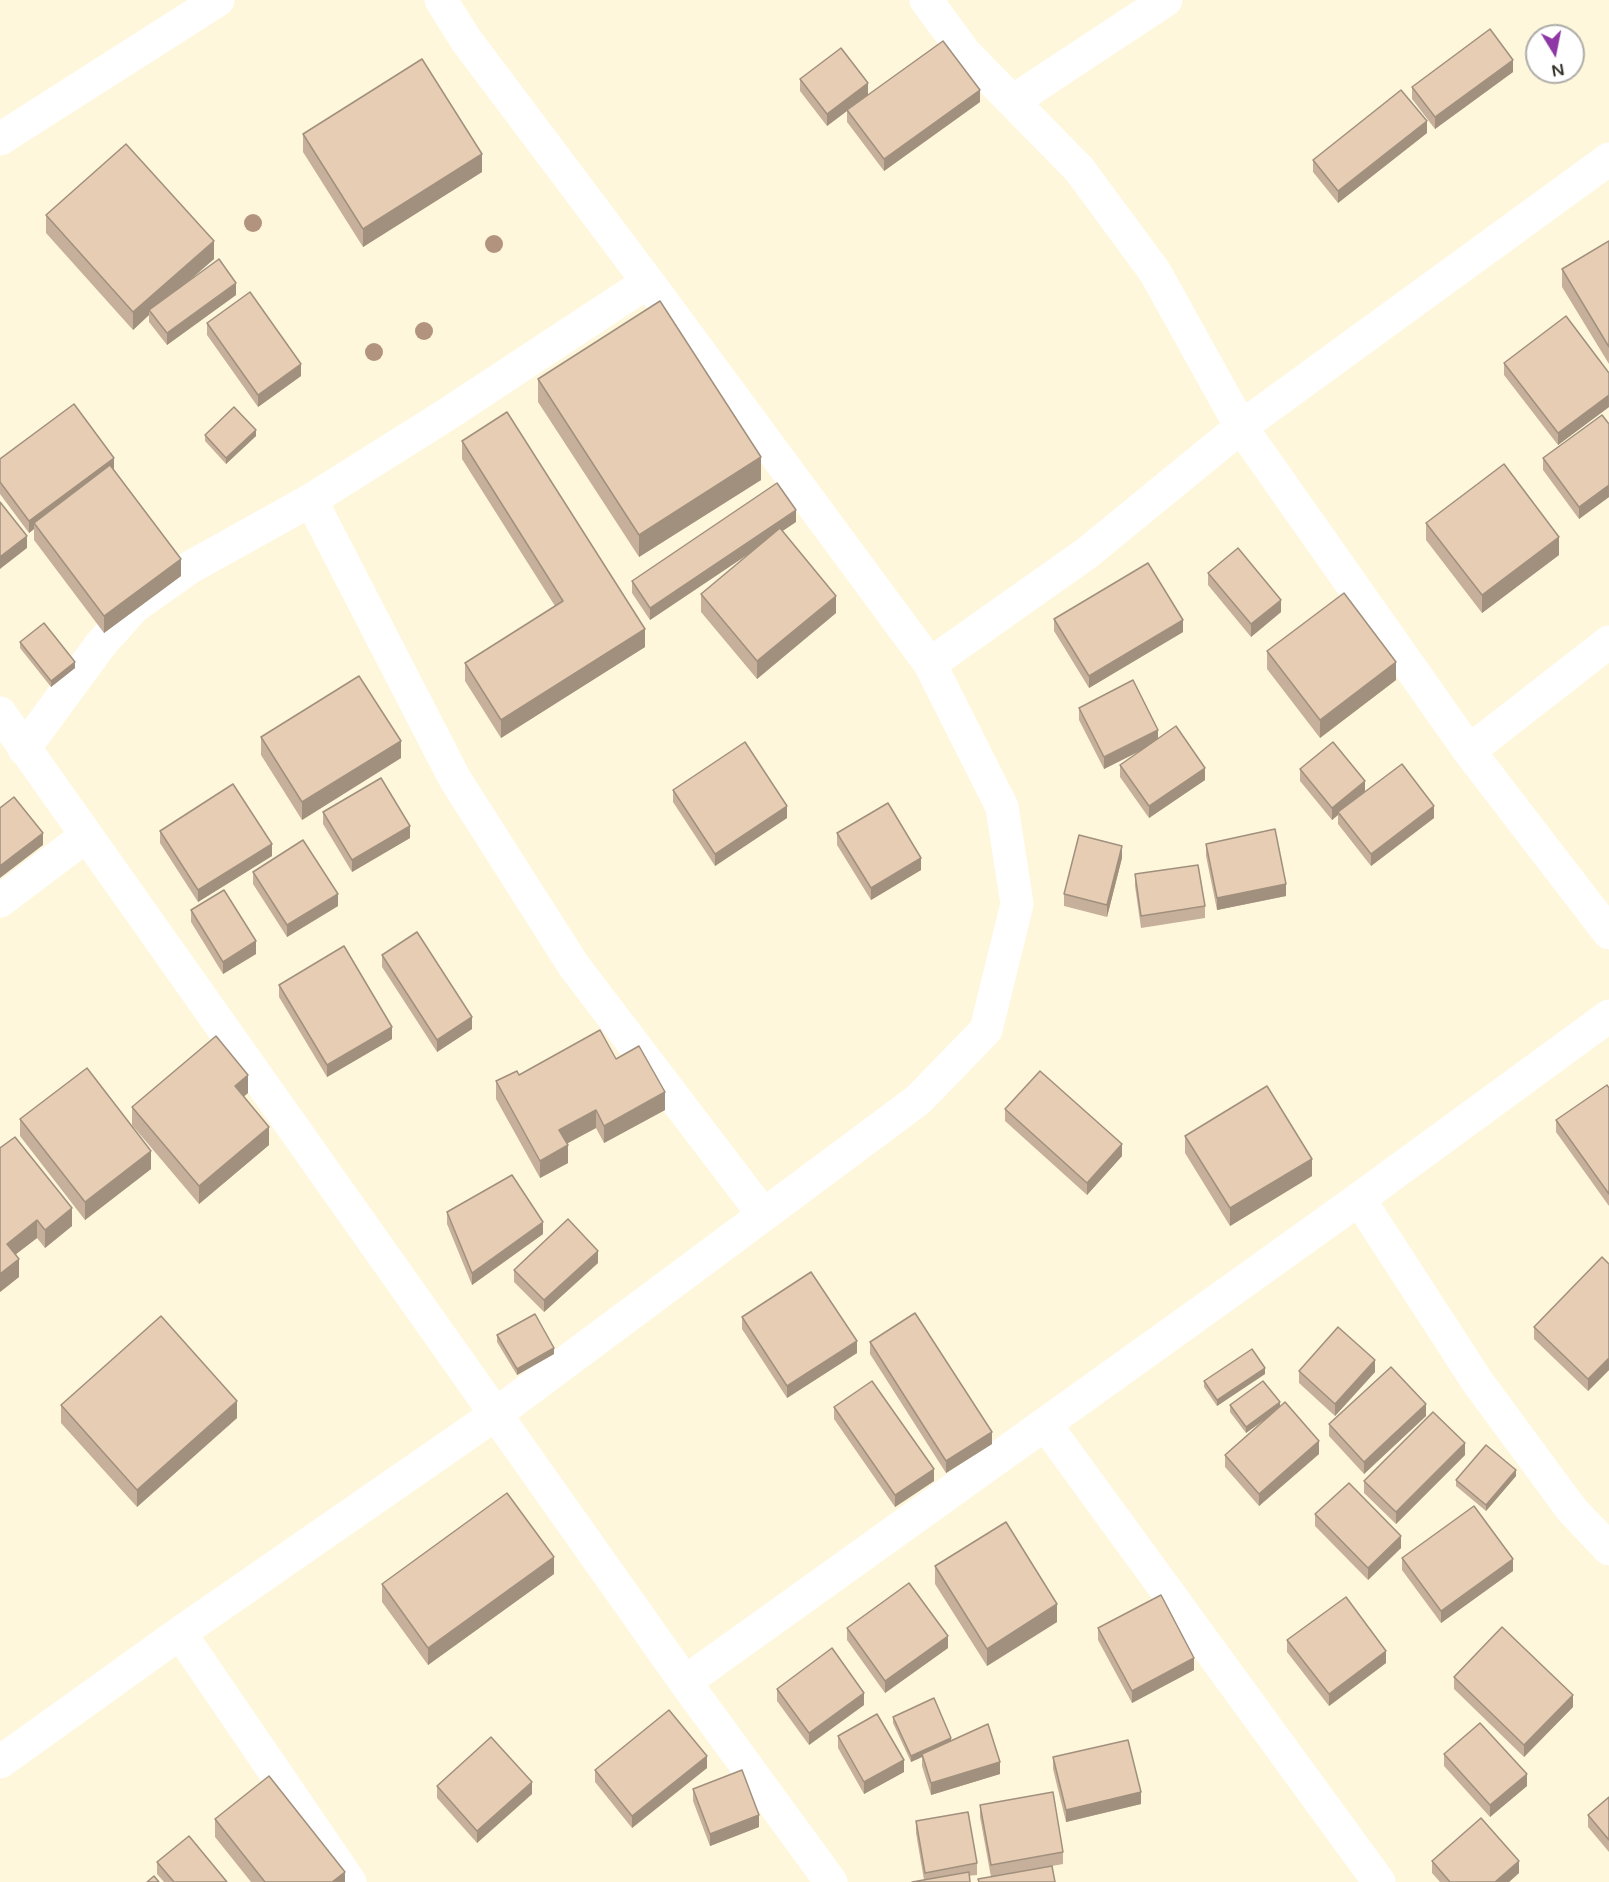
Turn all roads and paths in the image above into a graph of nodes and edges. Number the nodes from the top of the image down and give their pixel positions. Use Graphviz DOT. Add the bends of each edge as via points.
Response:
graph roads {
  1 [pos="218,0"];
  2 [pos="441,0"];
  3 [pos="926,0"];
  4 [pos="1166,0"];
  5 [pos="1012,101"];
  6 [pos="0,139"];
  7 [pos="1609,159"];
  8 [pos="648,282"];
  9 [pos="1241,427"];
  10 [pos="311,500"];
  11 [pos="1609,642"];
  12 [pos="930,664"];
  13 [pos="0,713"];
  14 [pos="24,749"];
  15 [pos="1468,751"];
  16 [pos="86,836"];
  17 [pos="0,901"];
  18 [pos="1609,933"];
  19 [pos="1609,1016"];
  20 [pos="1359,1199"];
  21 [pos="763,1214"];
  22 [pos="496,1414"];
  23 [pos="1045,1425"];
  24 [pos="1609,1549"];
  25 [pos="180,1633"];
  26 [pos="685,1682"];
  27 [pos="0,1762"];
  28 [pos="350,1882"];
  29 [pos="831,1882"];
  30 [pos="1379,1882"];
  1 -- 6 [label="street"];
  2 -- 8 [label="street" via="466,40"];
  3 -- 5 [label="street" via="965,53"];
  4 -- 5 [label="street"];
  5 -- 9 [label="street" via="1079,169 1155,272"];
  7 -- 9 [label="street"];
  8 -- 10 [label="street"];
  8 -- 12 [label="street"];
  9 -- 12 [label="street" via="1087,553"];
  9 -- 15 [label="street"];
  10 -- 14 [label="street" via="189,568 134,607 101,644"];
  10 -- 21 [label="street" via="455,779 574,966"];
  11 -- 15 [label="street"];
  12 -- 21 [label="street" via="1002,807 1017,904 986,1030 918,1100"];
  13 -- 14 [label="street"];
  14 -- 16 [label="street"];
  15 -- 18 [label="street"];
  16 -- 17 [label="street"];
  16 -- 22 [label="street"];
  19 -- 20 [label="street"];
  20 -- 23 [label="street"];
  20 -- 24 [label="street" via="1477,1381 1572,1510"];
  21 -- 22 [label="street"];
  22 -- 25 [label="street"];
  22 -- 26 [label="street"];
  23 -- 26 [label="street"];
  23 -- 30 [label="street"];
  25 -- 27 [label="street"];
  25 -- 28 [label="street"];
  26 -- 29 [label="street"];
}
